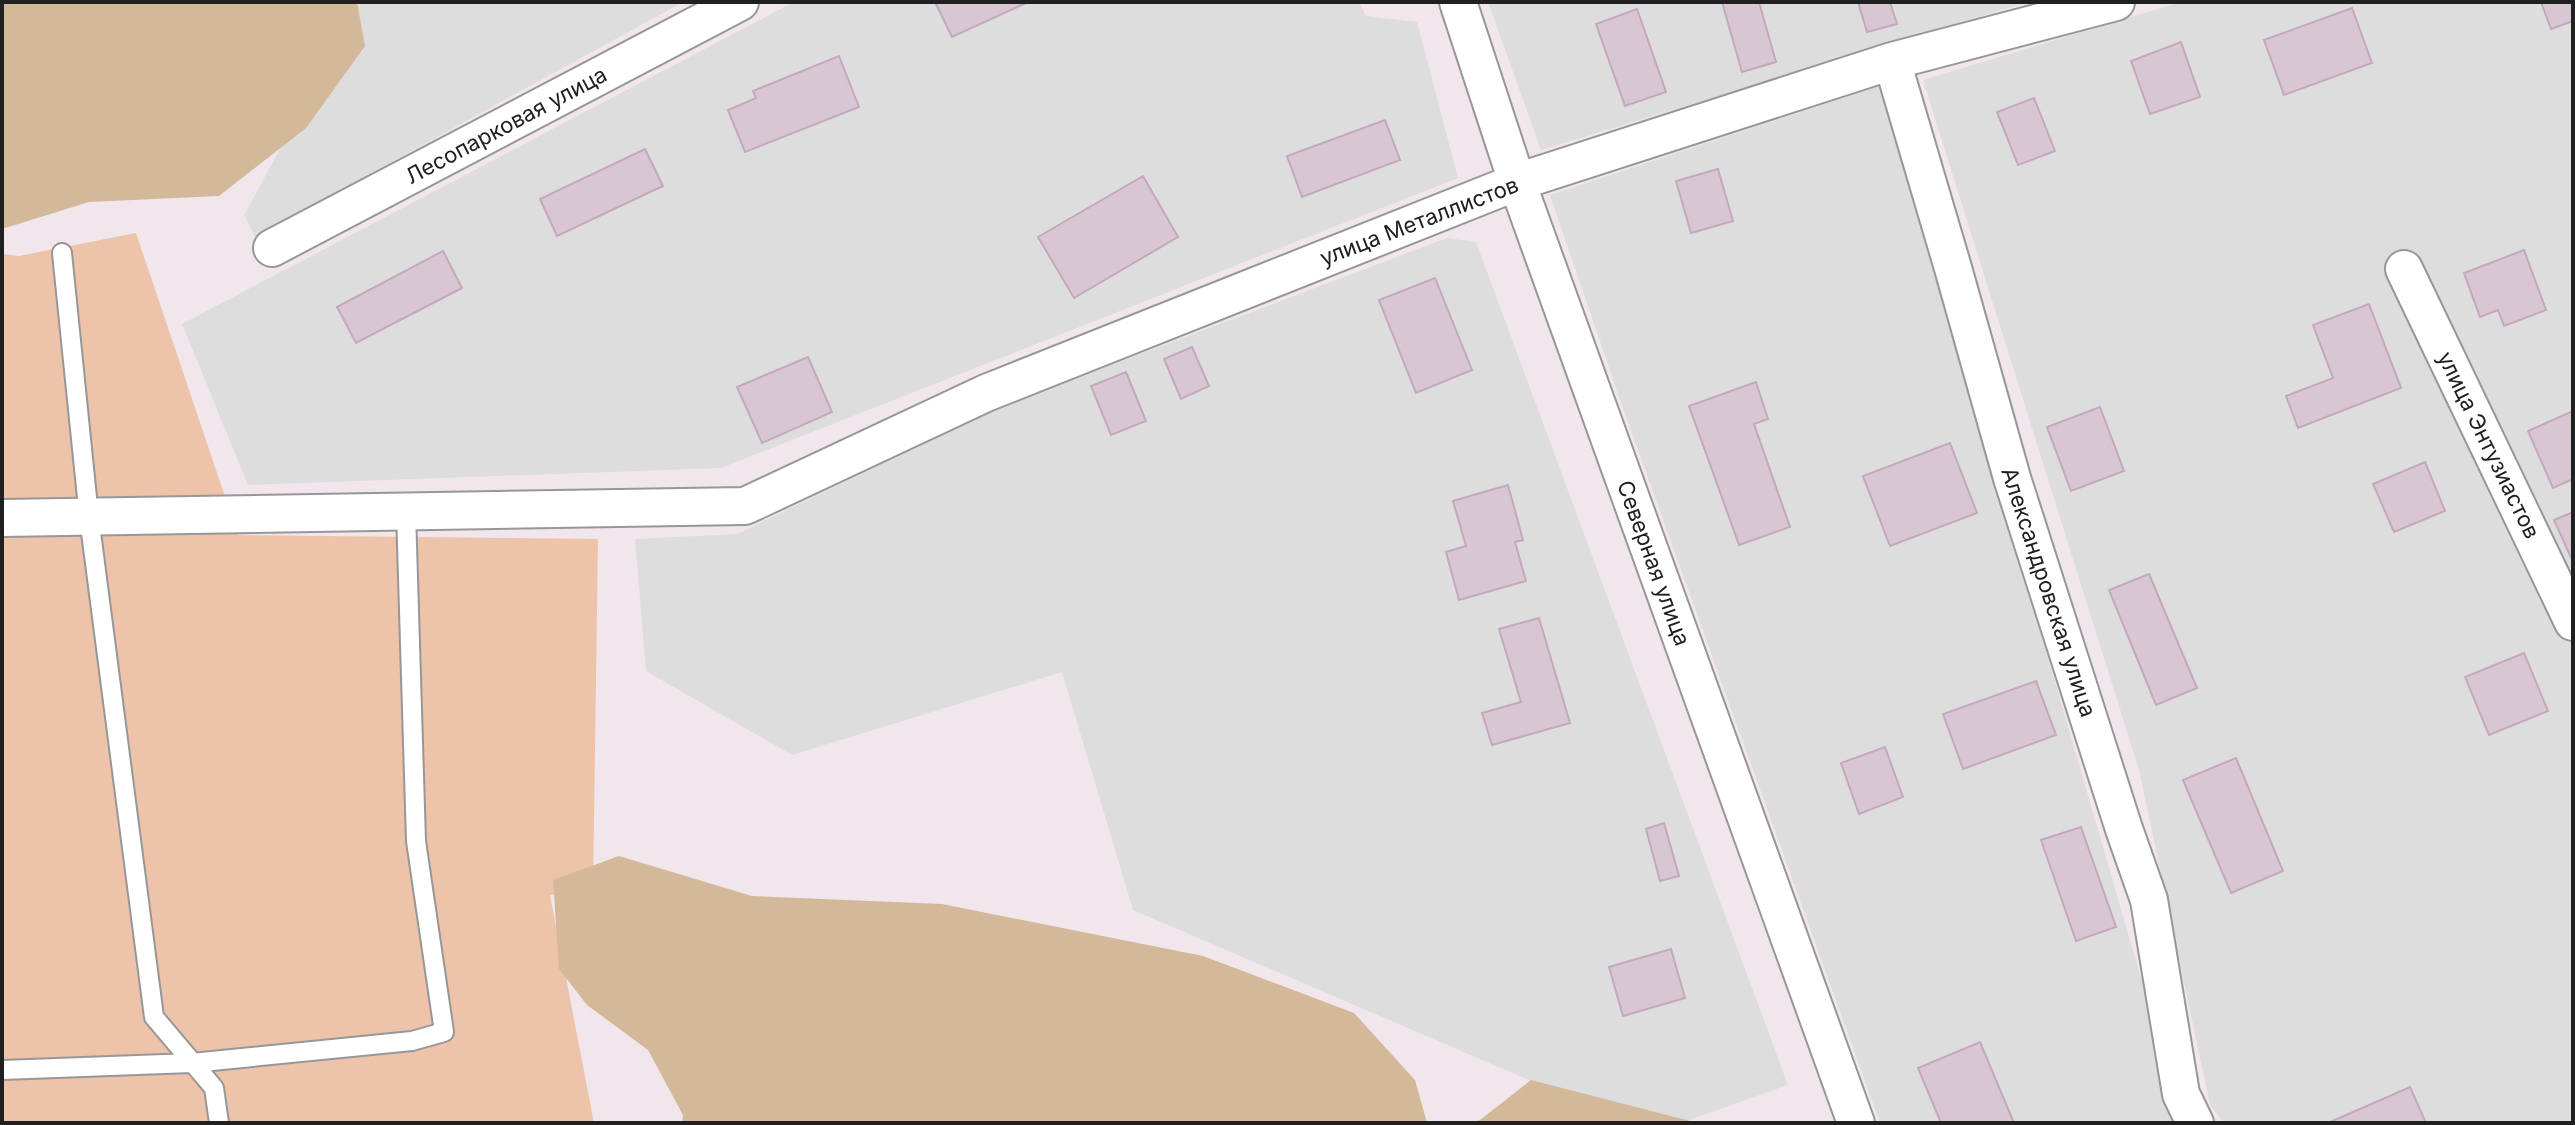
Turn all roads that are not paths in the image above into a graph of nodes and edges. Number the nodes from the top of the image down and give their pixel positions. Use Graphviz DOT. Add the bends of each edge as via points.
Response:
graph roads {
  1 [pos="740,2"];
  2 [pos="1458,2"];
  3 [pos="2116,2"];
  4 [pos="1892,61"];
  5 [pos="1517,182"];
  6 [pos="272,248"];
  7 [pos="62,253"];
  8 [pos="2404,269"];
  9 [pos="406,512"];
  10 [pos="89,517"];
  11 [pos="2,518"];
  12 [pos="2573,622"];
  13 [pos="192,1063"];
  14 [pos="2,1070"];
  15 [pos="219,1123"];
  16 [pos="1856,1123"];
  17 [pos="2195,1123"];
  1 -- 6 [label="street, Лесопарковая улица"];
  2 -- 5 [label="street, Северная улица"];
  3 -- 4 [label="street, улица Металлистов"];
  4 -- 5 [label="street, улица Металлистов"];
  4 -- 17 [label="street, Александровская улица" via="2012,478 2149,900 2181,1094"];
  5 -- 9 [label="street, улица Металлистов" via="986,393 745,506"];
  5 -- 16 [label="street, Северная улица"];
  7 -- 10 [label="lane"];
  8 -- 12 [label="street, улица Энтузиастов"];
  9 -- 10 [label="street"];
  9 -- 13 [label="lane" via="416,841 444,1032 412,1041"];
  10 -- 11 [label="street"];
  10 -- 13 [label="lane" via="154,1017"];
  13 -- 14 [label="lane"];
  13 -- 15 [label="lane" via="214,1088"];
}
